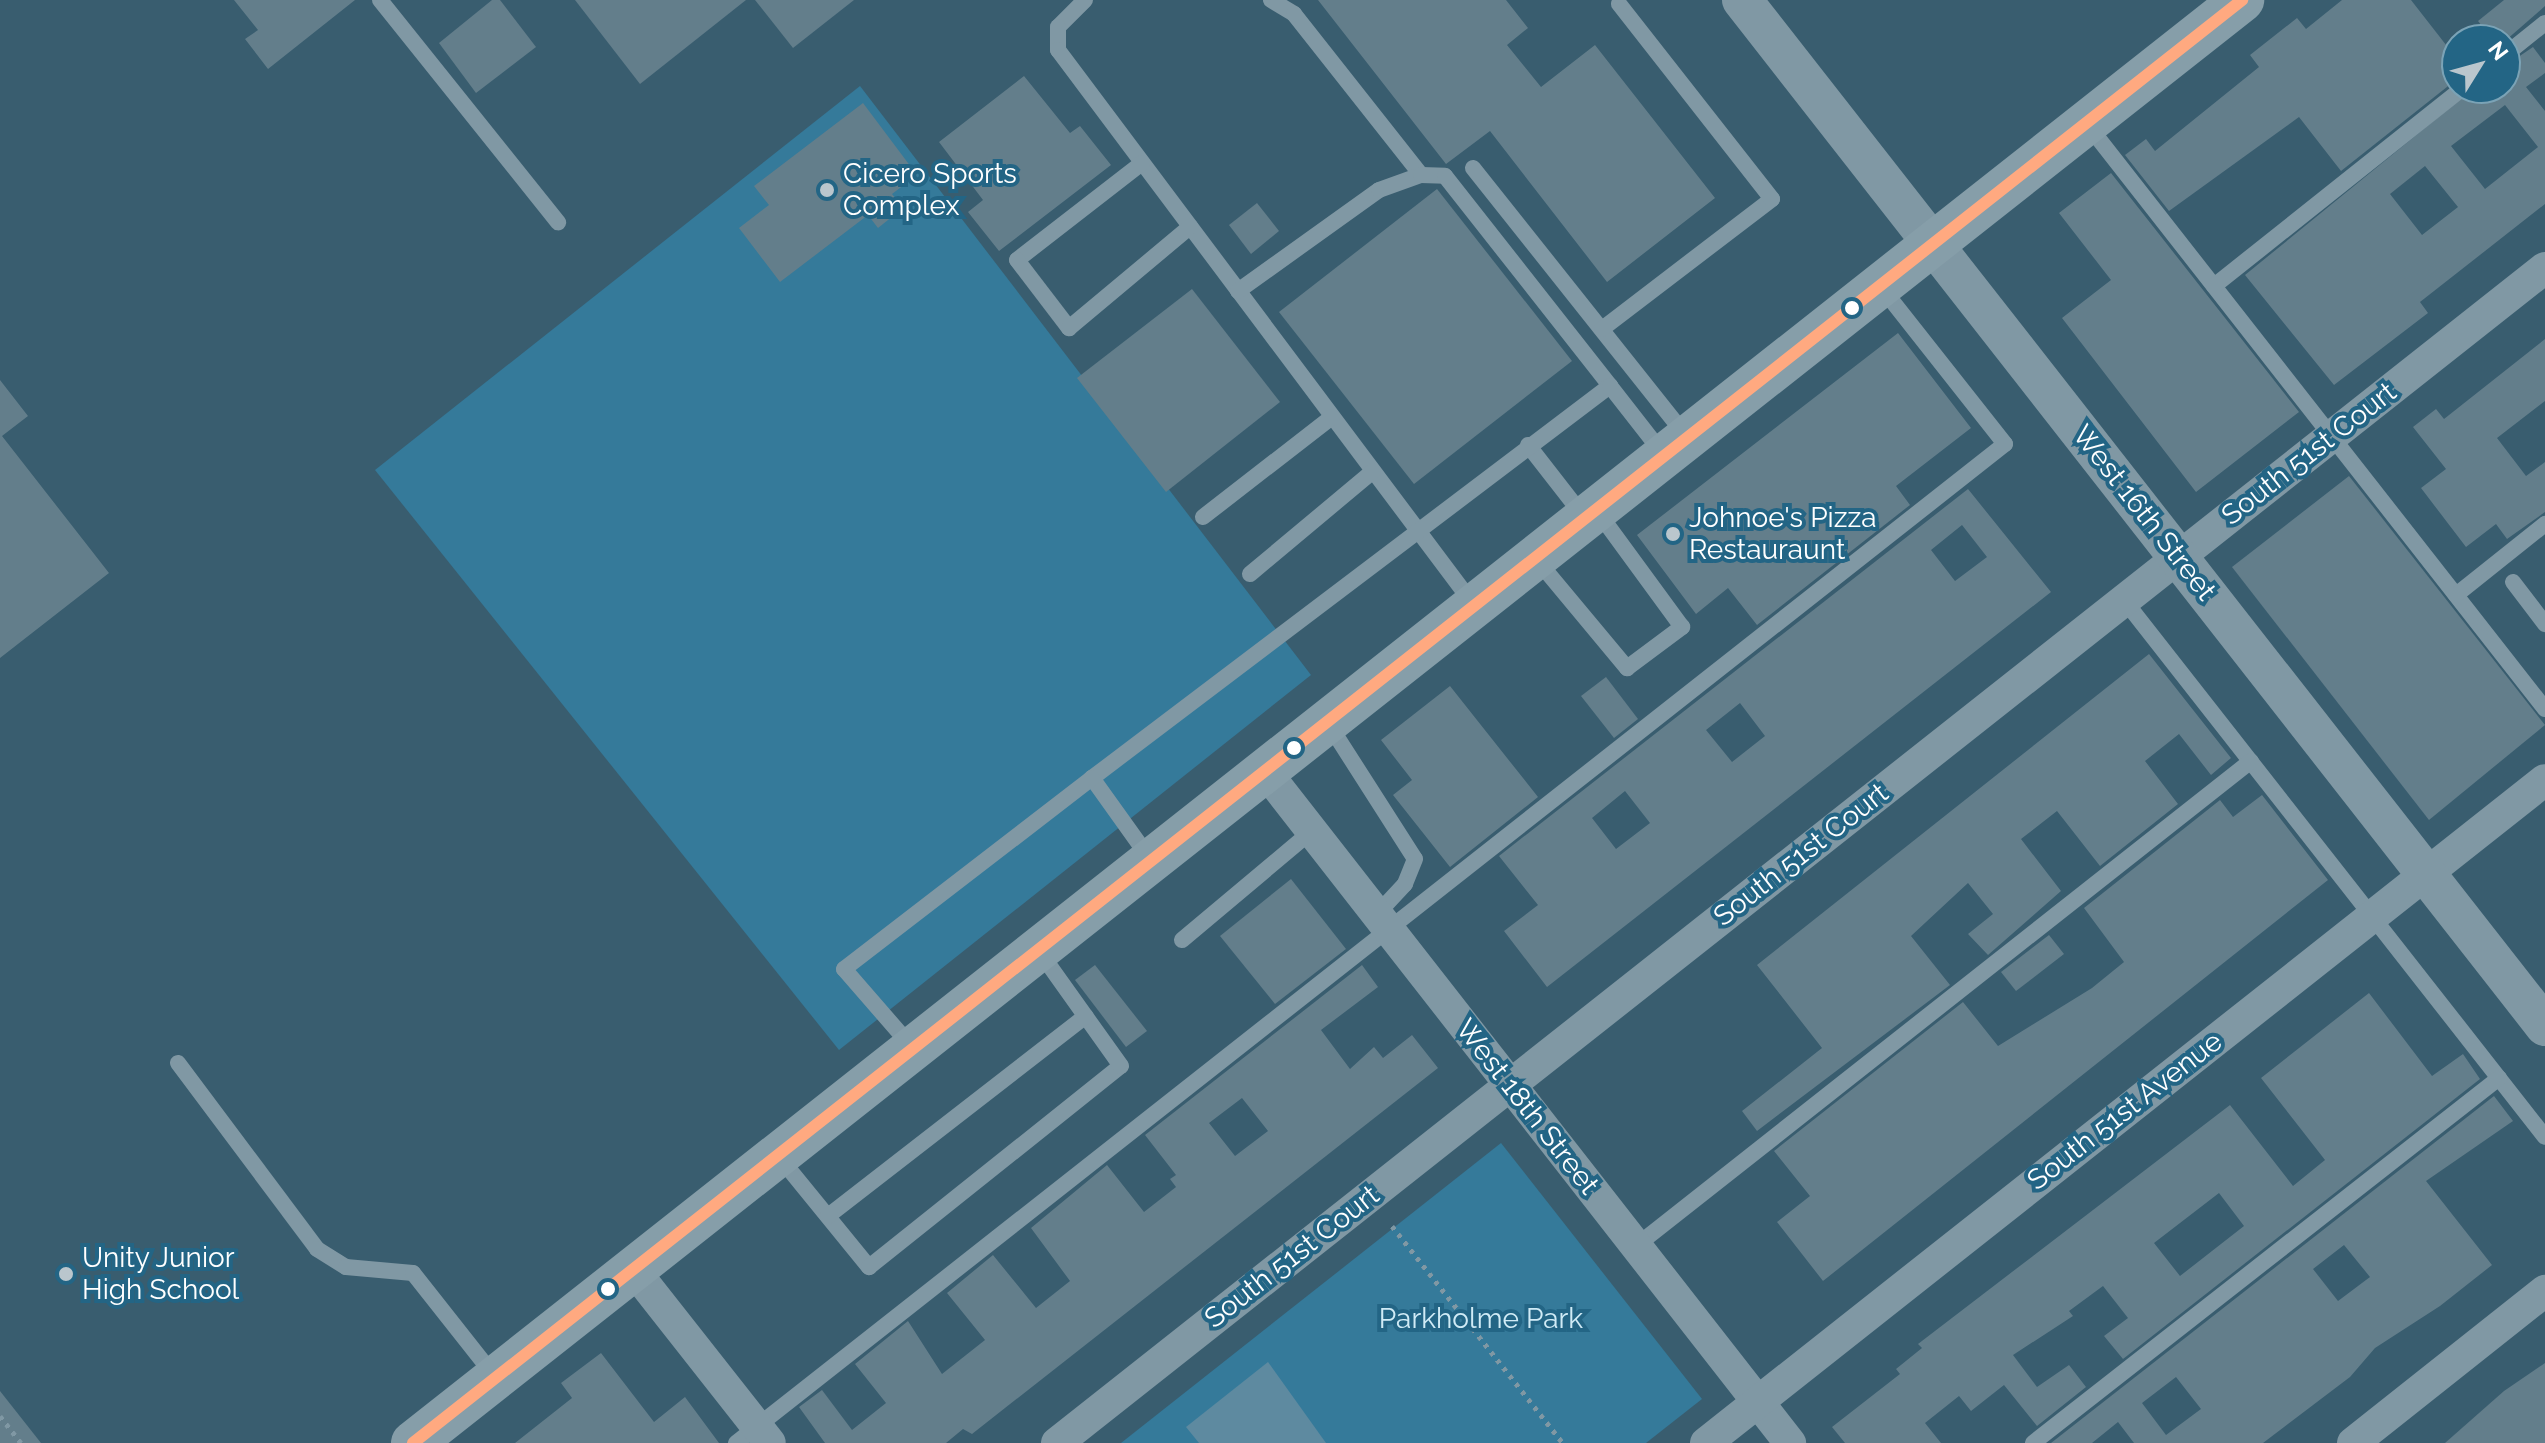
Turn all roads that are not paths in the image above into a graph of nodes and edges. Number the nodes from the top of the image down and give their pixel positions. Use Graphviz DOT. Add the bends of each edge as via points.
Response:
graph roads {
  1 [pos="380,0"];
  2 [pos="1085,0"];
  3 [pos="1271,0"];
  4 [pos="1742,0"];
  5 [pos="2242,0"];
  6 [pos="1619,4"];
  7 [pos="2545,23"];
  8 [pos="2521,42"];
  9 [pos="2443,104"];
  10 [pos="2086,123"];
  11 [pos="1142,163"];
  12 [pos="1473,168"];
  13 [pos="1421,175"];
  14 [pos="558,222"];
  15 [pos="1190,227"];
  16 [pos="1933,244"];
  17 [pos="2545,268"];
  18 [pos="1880,286"];
  19 [pos="2214,286"];
  20 [pos="1238,291"];
  21 [pos="1602,329"];
  22 [pos="1610,386"];
  23 [pos="1332,417"];
  24 [pos="2332,436"];
  25 [pos="1528,445"];
  26 [pos="1676,446"];
  27 [pos="1373,471"];
  28 [pos="1590,514"];
  29 [pos="1203,517"];
  30 [pos="2545,524"];
  31 [pos="1415,527"];
  32 [pos="2178,557"];
  33 [pos="1535,558"];
  34 [pos="1250,574"];
  35 [pos="2513,582"];
  36 [pos="2456,595"];
  37 [pos="2124,600"];
  38 [pos="1474,606"];
  39 [pos="2545,624"];
  40 [pos="2545,709"];
  41 [pos="1339,737"];
  42 [pos="2251,761"];
  43 [pos="1265,771"];
  44 [pos="1092,778"];
  45 [pos="2545,780"];
  46 [pos="1312,831"];
  47 [pos="1151,861"];
  48 [pos="2426,874"];
  49 [pos="2372,916"];
  50 [pos="1382,921"];
  51 [pos="1182,940"];
  52 [pos="1038,950"];
  53 [pos="1086,1016"];
  54 [pos="2545,1026"];
  55 [pos="913,1048"];
  56 [pos="178,1063"];
  57 [pos="2499,1078"];
  58 [pos="1510,1085"];
  59 [pos="2545,1137"];
  60 [pos="778,1155"];
  61 [pos="828,1216"];
  62 [pos="1636,1246"];
  63 [pos="633,1269"];
  64 [pos="2545,1291"];
  65 [pos="496,1377"];
  66 [pos="1758,1402"];
  67 [pos="754,1437"];
  68 [pos="413,1443"];
  69 [pos="1057,1443"];
  70 [pos="1706,1443"];
  71 [pos="1790,1443"];
  72 [pos="2033,1443"];
  73 [pos="2353,1443"];
  1 -- 14 [label="lane"];
  2 -- 11 [label="lane" via="1058,27 1058,50"];
  3 -- 13 [label="lane" via="1294,14"];
  4 -- 16 [label="street, West 16th Street"];
  5 -- 10 [label="main road"];
  6 -- 21 [label="lane" via="1772,199"];
  7 -- 8 [label="lane"];
  9 -- 19 [label="lane"];
  10 -- 16 [label="main road"];
  10 -- 19 [label="lane"];
  11 -- 15 [label="lane"];
  11 -- 15 [label="lane" via="1017,260 1069,328"];
  12 -- 21 [label="lane"];
  13 -- 20 [label="lane" via="1325,222"];
  13 -- 22 [label="lane" via="1445,176"];
  15 -- 20 [label="lane"];
  16 -- 18 [label="main road"];
  16 -- 32 [label="street, West 16th Street"];
  17 -- 24 [label="street, South 51st Court"];
  18 -- 26 [label="main road"];
  18 -- 50 [label="lane" via="2005,444"];
  19 -- 24 [label="lane"];
  20 -- 23 [label="lane"];
  21 -- 26 [label="lane"];
  22 -- 25 [label="lane"];
  22 -- 26 [label="lane"];
  23 -- 27 [label="lane"];
  23 -- 29 [label="lane"];
  24 -- 32 [label="street, South 51st Court"];
  24 -- 36 [label="lane"];
  25 -- 28 [label="lane"];
  25 -- 31 [label="lane"];
  26 -- 28 [label="main road"];
  27 -- 31 [label="lane"];
  27 -- 34 [label="lane"];
  28 -- 33 [label="main road"];
  28 -- 33 [label="lane" via="1682,627 1627,668"];
  30 -- 36 [label="lane"];
  31 -- 38 [label="lane"];
  31 -- 44 [label="lane"];
  32 -- 37 [label="street, South 51st Court"];
  32 -- 48 [label="street, West 16th Street"];
  33 -- 38 [label="main road"];
  35 -- 39 [label="lane"];
  36 -- 40 [label="lane"];
  37 -- 42 [label="lane"];
  37 -- 58 [label="street, South 51st Court"];
  38 -- 41 [label="main road"];
  41 -- 43 [label="main road"];
  41 -- 50 [label="lane" via="1415,859"];
  42 -- 49 [label="lane"];
  42 -- 62 [label="lane"];
  43 -- 46 [label="street, West 18th Street"];
  43 -- 47 [label="main road"];
  44 -- 47 [label="lane"];
  44 -- 55 [label="lane" via="844,969"];
  45 -- 48 [label="street, South 51st Avenue"];
  46 -- 50 [label="street, West 18th Street"];
  46 -- 51 [label="lane"];
  47 -- 52 [label="main road"];
  48 -- 49 [label="street, South 51st Avenue"];
  48 -- 54 [label="street, West 16th Street"];
  49 -- 57 [label="lane"];
  49 -- 66 [label="street, South 51st Avenue"];
  50 -- 58 [label="street, West 18th Street"];
  50 -- 67 [label="lane"];
  52 -- 53 [label="lane"];
  52 -- 55 [label="main road"];
  53 -- 61 [label="lane"];
  53 -- 61 [label="lane" via="1121,1066 869,1267"];
  55 -- 60 [label="main road"];
  56 -- 65 [label="lane" via="317,1249 346,1267 413,1273"];
  57 -- 59 [label="lane"];
  57 -- 72 [label="lane"];
  58 -- 62 [label="street, West 18th Street"];
  58 -- 69 [label="street, South 51st Court"];
  60 -- 61 [label="lane"];
  60 -- 63 [label="main road"];
  62 -- 66 [label="street, West 18th Street"];
  63 -- 65 [label="main road"];
  63 -- 67 [label="street"];
  64 -- 73 [label="street"];
  65 -- 68 [label="main road"];
  66 -- 70 [label="street, South 51st Avenue"];
  66 -- 71 [label="street, West 18th Street"];
}
